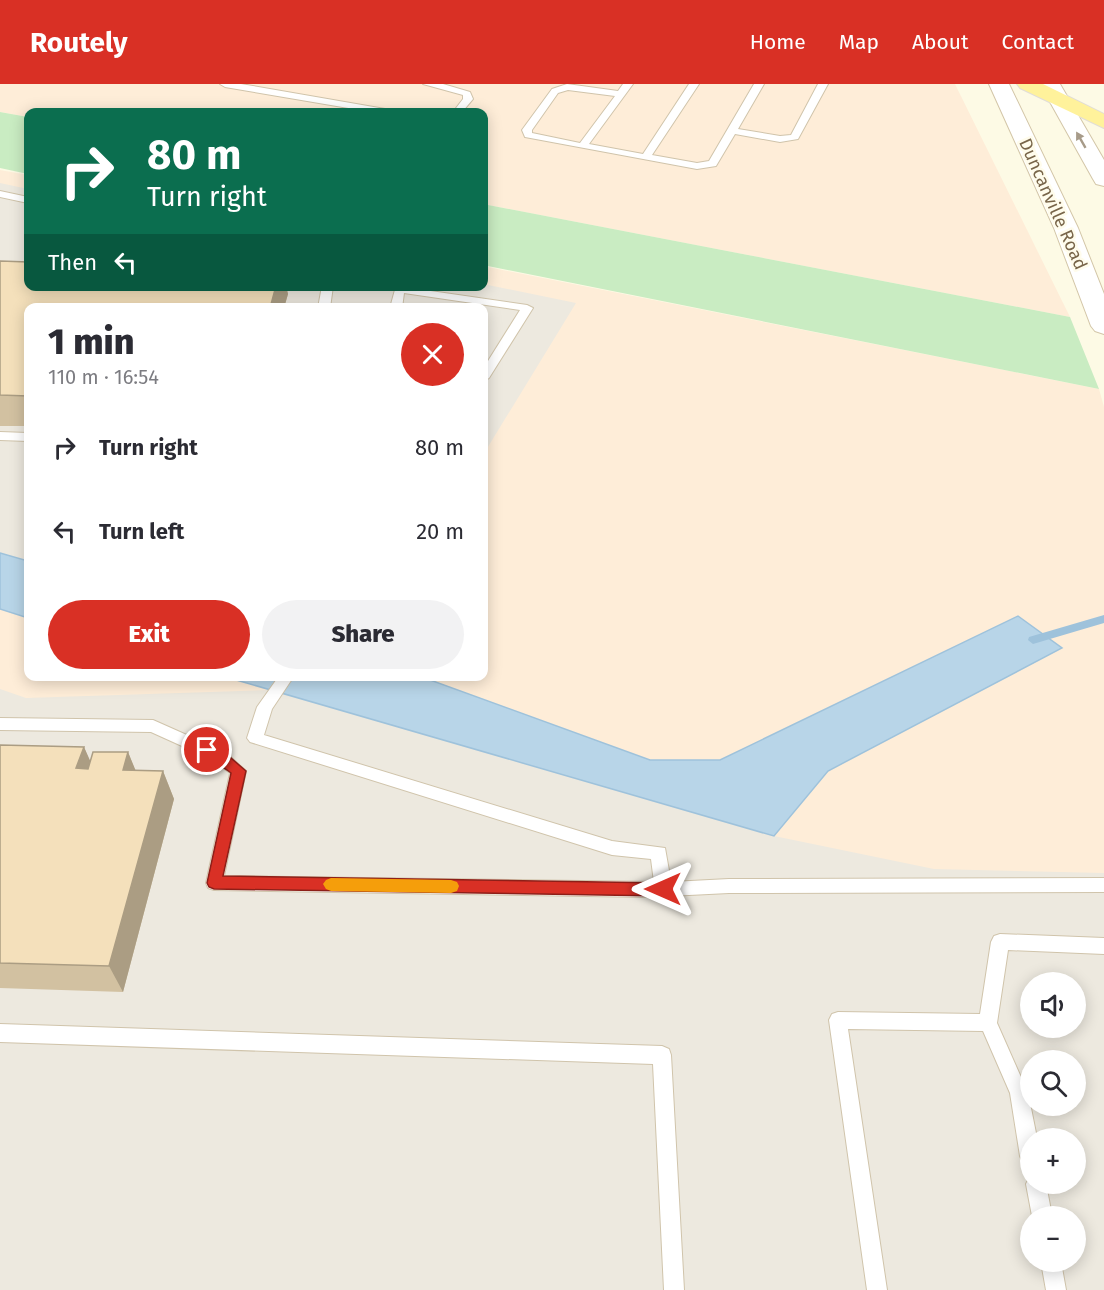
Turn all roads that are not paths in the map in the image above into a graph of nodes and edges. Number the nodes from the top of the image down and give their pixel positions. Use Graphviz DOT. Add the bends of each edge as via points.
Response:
graph roads {
  1 [pos="225,84"];
  2 [pos="428,84"];
  3 [pos="628,84"];
  4 [pos="694,84"];
  5 [pos="759,84"];
  6 [pos="823,84"];
  7 [pos="999,84"];
  8 [pos="1027,84"];
  9 [pos="1054,92"];
  10 [pos="621,94"];
  11 [pos="362,108"];
  12 [pos="460,108"];
  13 [pos="1104,122"];
  14 [pos="732,131"];
  15 [pos="583,146"];
  16 [pos="646,157"];
  17 [pos="1104,179"];
  18 [pos="0,194"];
  19 [pos="24,199"];
  20 [pos="412,291"];
  21 [pos="1104,326"];
  22 [pos="488,370"];
  23 [pos="0,436"];
  24 [pos="24,437"];
  25 [pos="283,681"];
  26 [pos="0,724"];
  27 [pos="1104,885"];
  28 [pos="663,889"];
  29 [pos="1104,946"];
  30 [pos="988,1023"];
  31 [pos="0,1033"];
  32 [pos="1025,1128"];
  33 [pos="1053,1272"];
  34 [pos="674,1290"];
  35 [pos="877,1290"];
  36 [pos="1056,1290"];
  1 -- 11 [label="lane"];
  2 -- 12 [label="lane" via="466,94 468,99"];
  3 -- 10 [label="lane"];
  4 -- 16 [label="lane"];
  5 -- 14 [label="lane"];
  6 -- 14 [label="lane" via="795,137 780,139"];
  7 -- 21 [label="main road, Duncanville Road" via="1066,228"];
  8 -- 9 [label="main road"];
  9 -- 13 [label="main road"];
  17 -- 9 [label="main road, one-way"];
  10 -- 15 [label="lane"];
  10 -- 15 [label="lane" via="567,87 555,91 527,130 528,135 536,138"];
  14 -- 16 [label="lane" via="712,164 706,166"];
  15 -- 16 [label="lane"];
  18 -- 19 [label="lane"];
  20 -- 22 [label="lane" via="527,308"];
  23 -- 24 [label="lane"];
  25 -- 28 [label="lane" via="265,707 255,738 612,849 659,853"];
  26 -- 28 [label="lane" via="153,726 219,756 238,771 214,883"];
  27 -- 28 [label="lane"];
  29 -- 30 [label="lane" via="1000,942"];
  30 -- 32 [label="lane" via="1018,1093"];
  30 -- 35 [label="lane" via="838,1020"];
  31 -- 34 [label="lane" via="662,1055"];
  33 -- 36 [label="lane"];
}
